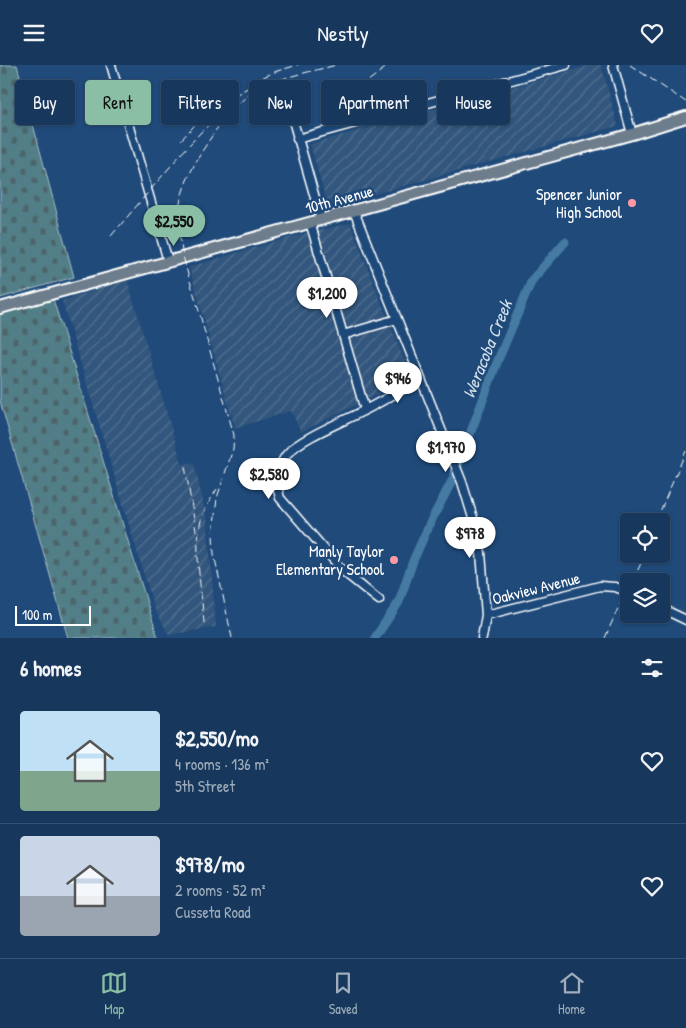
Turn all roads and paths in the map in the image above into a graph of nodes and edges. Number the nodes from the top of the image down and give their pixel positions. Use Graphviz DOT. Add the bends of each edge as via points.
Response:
graph roads {
  1 [pos="111,65"];
  2 [pos="566,65"];
  3 [pos="613,65"];
  4 [pos="686,117"];
  5 [pos="293,125"];
  6 [pos="632,134"];
  7 [pos="297,139"];
  8 [pos="354,211"];
  9 [pos="321,219"];
  10 [pos="310,222"];
  11 [pos="168,261"];
  12 [pos="0,308"];
  13 [pos="397,319"];
  14 [pos="343,335"];
  15 [pos="420,379"];
  16 [pos="365,411"];
  17 [pos="620,589"];
  18 [pos="379,600"];
  19 [pos="670,612"];
  20 [pos="486,615"];
  21 [pos="686,620"];
  22 [pos="482,638"];
  1 -- 11 [label="street"];
  2 -- 7 [label="street"];
  3 -- 6 [label="street"];
  4 -- 6 [label="main road, 10th Avenue"];
  5 -- 7 [label="street"];
  6 -- 8 [label="main road, 10th Avenue"];
  7 -- 9 [label="street"];
  8 -- 9 [label="main road, 10th Avenue"];
  8 -- 13 [label="street"];
  9 -- 10 [label="main road, 10th Avenue"];
  10 -- 11 [label="main road, 10th Avenue"];
  10 -- 14 [label="street"];
  11 -- 12 [label="main road, 10th Avenue"];
  13 -- 14 [label="street"];
  13 -- 15 [label="street"];
  14 -- 16 [label="street"];
  15 -- 16 [label="street"];
  15 -- 20 [label="street" via="452,455 473,518 481,553"];
  16 -- 18 [label="street" via="291,449 279,468 277,483 280,498 306,529 344,572"];
  17 -- 20 [label="street, Oakview Avenue" via="608,586 592,588"];
  19 -- 21 [label="street"];
  20 -- 22 [label="street"];
}
